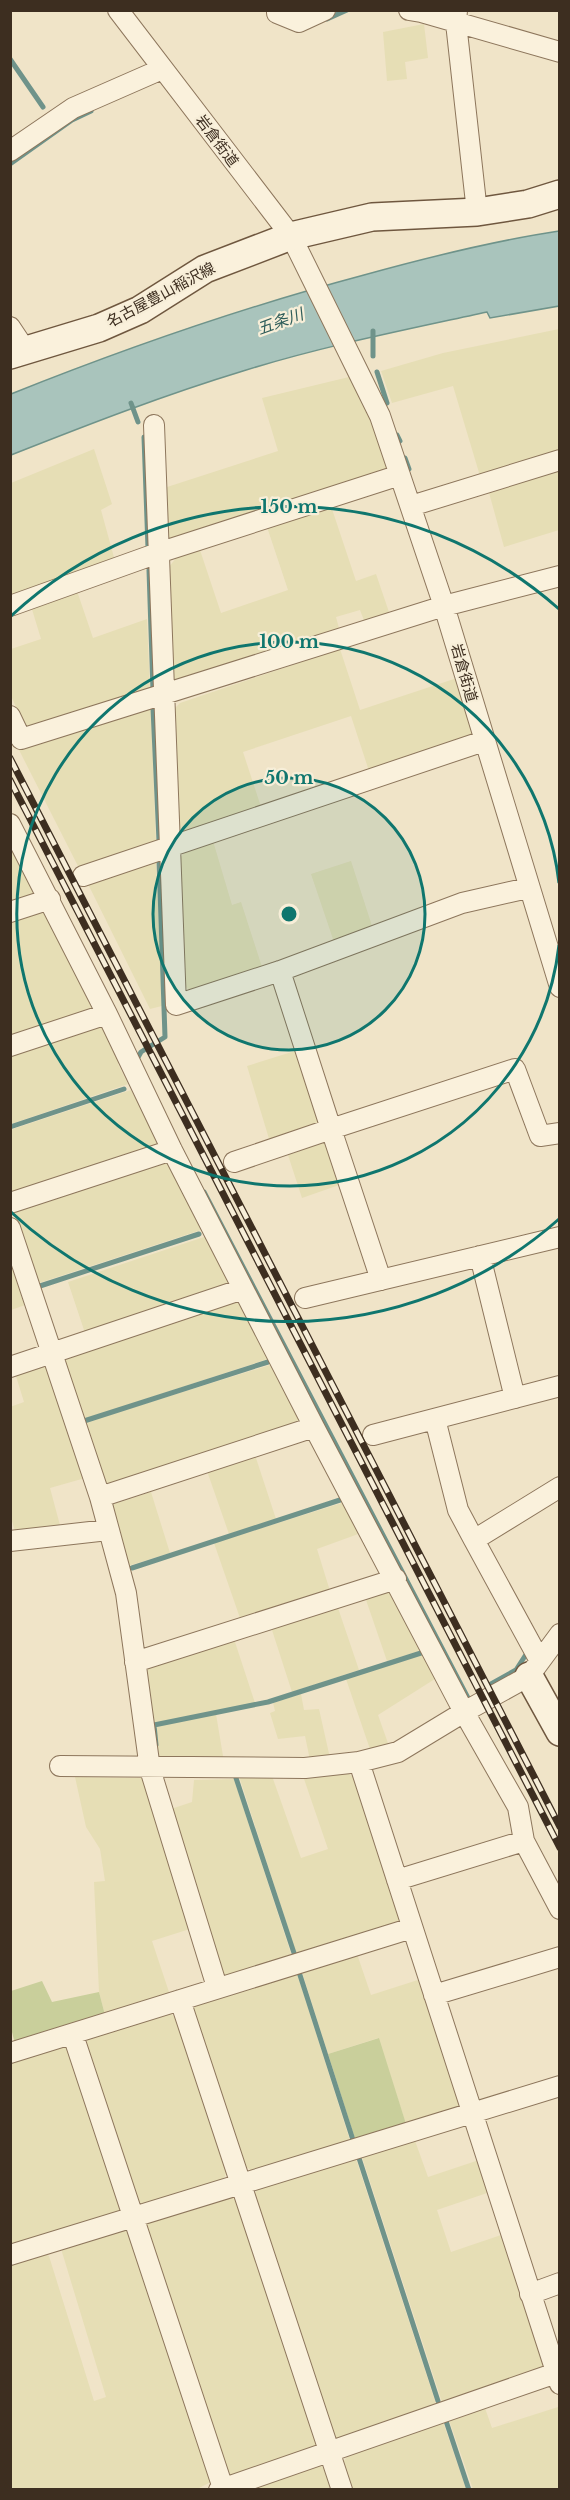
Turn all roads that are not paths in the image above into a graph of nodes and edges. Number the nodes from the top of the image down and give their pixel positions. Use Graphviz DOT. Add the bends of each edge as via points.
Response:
graph roads {
  1 [pos="118,10"];
  2 [pos="277,10"];
  3 [pos="325,10"];
  4 [pos="409,10"];
  5 [pos="456,17"];
  6 [pos="560,52"];
  7 [pos="162,69"];
  8 [pos="10,151"];
  9 [pos="560,194"];
  10 [pos="477,212"];
  11 [pos="291,236"];
  12 [pos="10,327"];
  13 [pos="19,353"];
  14 [pos="154,425"];
  15 [pos="560,460"];
  16 [pos="400,475"];
  17 [pos="411,506"];
  18 [pos="159,553"];
  19 [pos="560,576"];
  20 [pos="10,606"];
  21 [pos="444,606"];
  22 [pos="164,695"];
  23 [pos="10,716"];
  24 [pos="484,741"];
  25 [pos="10,824"];
  26 [pos="169,847"];
  27 [pos="84,876"];
  28 [pos="528,888"];
  29 [pos="50,899"];
  30 [pos="10,912"];
  31 [pos="280,971"];
  32 [pos="560,987"];
  33 [pos="107,1014"];
  34 [pos="10,1046"];
  35 [pos="331,1129"];
  36 [pos="560,1133"];
  37 [pos="172,1150"];
  38 [pos="234,1162"];
  39 [pos="10,1203"];
  40 [pos="10,1228"];
  41 [pos="560,1237"];
  42 [pos="480,1256"];
  43 [pos="381,1280"];
  44 [pos="243,1289"];
  45 [pos="305,1298"];
  46 [pos="51,1353"];
  47 [pos="10,1367"];
  48 [pos="560,1386"];
  49 [pos="515,1398"];
  50 [pos="435,1419"];
  51 [pos="314,1427"];
  52 [pos="373,1435"];
  53 [pos="560,1487"];
  54 [pos="100,1497"];
  55 [pos="108,1530"];
  56 [pos="474,1539"];
  57 [pos="10,1541"];
  58 [pos="396,1579"];
  59 [pos="560,1635"];
  60 [pos="135,1662"];
  61 [pos="534,1669"];
  62 [pos="464,1712"];
  63 [pos="560,1732"];
  64 [pos="359,1762"];
  65 [pos="60,1767"];
  66 [pos="150,1769"];
  67 [pos="524,1841"];
  68 [pos="397,1880"];
  69 [pos="560,1910"];
  70 [pos="412,1928"];
  71 [pos="560,1957"];
  72 [pos="217,1987"];
  73 [pos="434,1995"];
  74 [pos="180,2001"];
  75 [pos="73,2035"];
  76 [pos="10,2053"];
  77 [pos="560,2086"];
  78 [pos="473,2113"];
  79 [pos="240,2183"];
  80 [pos="133,2217"];
  81 [pos="10,2255"];
  82 [pos="560,2283"];
  83 [pos="530,2294"];
  84 [pos="558,2378"];
  85 [pos="330,2452"];
  86 [pos="221,2489"];
  87 [pos="342,2490"];
  1 -- 7 [label="street, 岩倉街道"];
  2 -- 3 [label="street" via="299,22"];
  4 -- 5 [label="street"];
  5 -- 6 [label="street"];
  5 -- 10 [label="street"];
  7 -- 8 [label="street" via="73,108"];
  7 -- 11 [label="street, 岩倉街道"];
  9 -- 10 [label="main road, 名古屋豊山稲沢線"];
  10 -- 11 [label="main road, 名古屋豊山稲沢線" via="372,217"];
  11 -- 13 [label="main road, 名古屋豊山稲沢線" via="205,269 140,310 99,328"];
  11 -- 16 [label="street, 岩倉街道" via="380,416"];
  12 -- 13 [label="street"];
  14 -- 18 [label="street"];
  15 -- 17 [label="street"];
  16 -- 17 [label="street, 岩倉街道"];
  16 -- 18 [label="street"];
  17 -- 21 [label="street, 岩倉街道"];
  18 -- 20 [label="street"];
  18 -- 22 [label="street"];
  19 -- 21 [label="street"];
  21 -- 22 [label="street"];
  21 -- 24 [label="street, 岩倉街道"];
  22 -- 23 [label="street" via="21,739"];
  22 -- 26 [label="street"];
  24 -- 26 [label="street"];
  24 -- 28 [label="street, 岩倉街道"];
  25 -- 29 [label="street"];
  26 -- 27 [label="street"];
  26 -- 31 [label="street" via="176,1005"];
  28 -- 31 [label="street" via="462,903"];
  28 -- 32 [label="street, 岩倉街道"];
  29 -- 30 [label="street"];
  29 -- 33 [label="street"];
  31 -- 35 [label="street"];
  33 -- 34 [label="street"];
  33 -- 37 [label="street"];
  35 -- 36 [label="street" via="515,1069 540,1136"];
  35 -- 38 [label="street"];
  35 -- 43 [label="street"];
  37 -- 39 [label="street"];
  37 -- 44 [label="street"];
  40 -- 46 [label="street"];
  41 -- 42 [label="street"];
  42 -- 43 [label="street"];
  42 -- 49 [label="street"];
  43 -- 45 [label="street"];
  44 -- 46 [label="street"];
  44 -- 51 [label="street"];
  46 -- 47 [label="street"];
  46 -- 54 [label="street"];
  48 -- 49 [label="street"];
  49 -- 50 [label="street"];
  50 -- 52 [label="street"];
  50 -- 56 [label="street" via="458,1510"];
  51 -- 54 [label="street"];
  51 -- 58 [label="street"];
  53 -- 56 [label="street"];
  54 -- 55 [label="street"];
  55 -- 57 [label="street"];
  55 -- 60 [label="street" via="126,1593"];
  56 -- 61 [label="street"];
  58 -- 60 [label="street"];
  58 -- 62 [label="street"];
  59 -- 61 [label="street"];
  60 -- 66 [label="street"];
  61 -- 62 [label="street"];
  61 -- 63 [label="main road"];
  62 -- 64 [label="street" via="398,1752"];
  62 -- 67 [label="street" via="518,1807"];
  64 -- 66 [label="street" via="305,1768"];
  64 -- 68 [label="street"];
  65 -- 66 [label="street"];
  66 -- 72 [label="street"];
  67 -- 68 [label="street"];
  67 -- 69 [label="street"];
  68 -- 70 [label="street"];
  70 -- 72 [label="street"];
  70 -- 73 [label="street"];
  71 -- 73 [label="street"];
  72 -- 74 [label="street"];
  73 -- 78 [label="street"];
  74 -- 75 [label="street"];
  74 -- 79 [label="street"];
  75 -- 76 [label="street"];
  75 -- 80 [label="street"];
  77 -- 78 [label="street"];
  78 -- 79 [label="street"];
  78 -- 83 [label="street"];
  79 -- 80 [label="street"];
  79 -- 85 [label="street"];
  80 -- 81 [label="street"];
  80 -- 86 [label="street"];
  82 -- 83 [label="street"];
  83 -- 84 [label="street"];
  84 -- 85 [label="street"];
  85 -- 86 [label="street"];
  85 -- 87 [label="street"];
}
